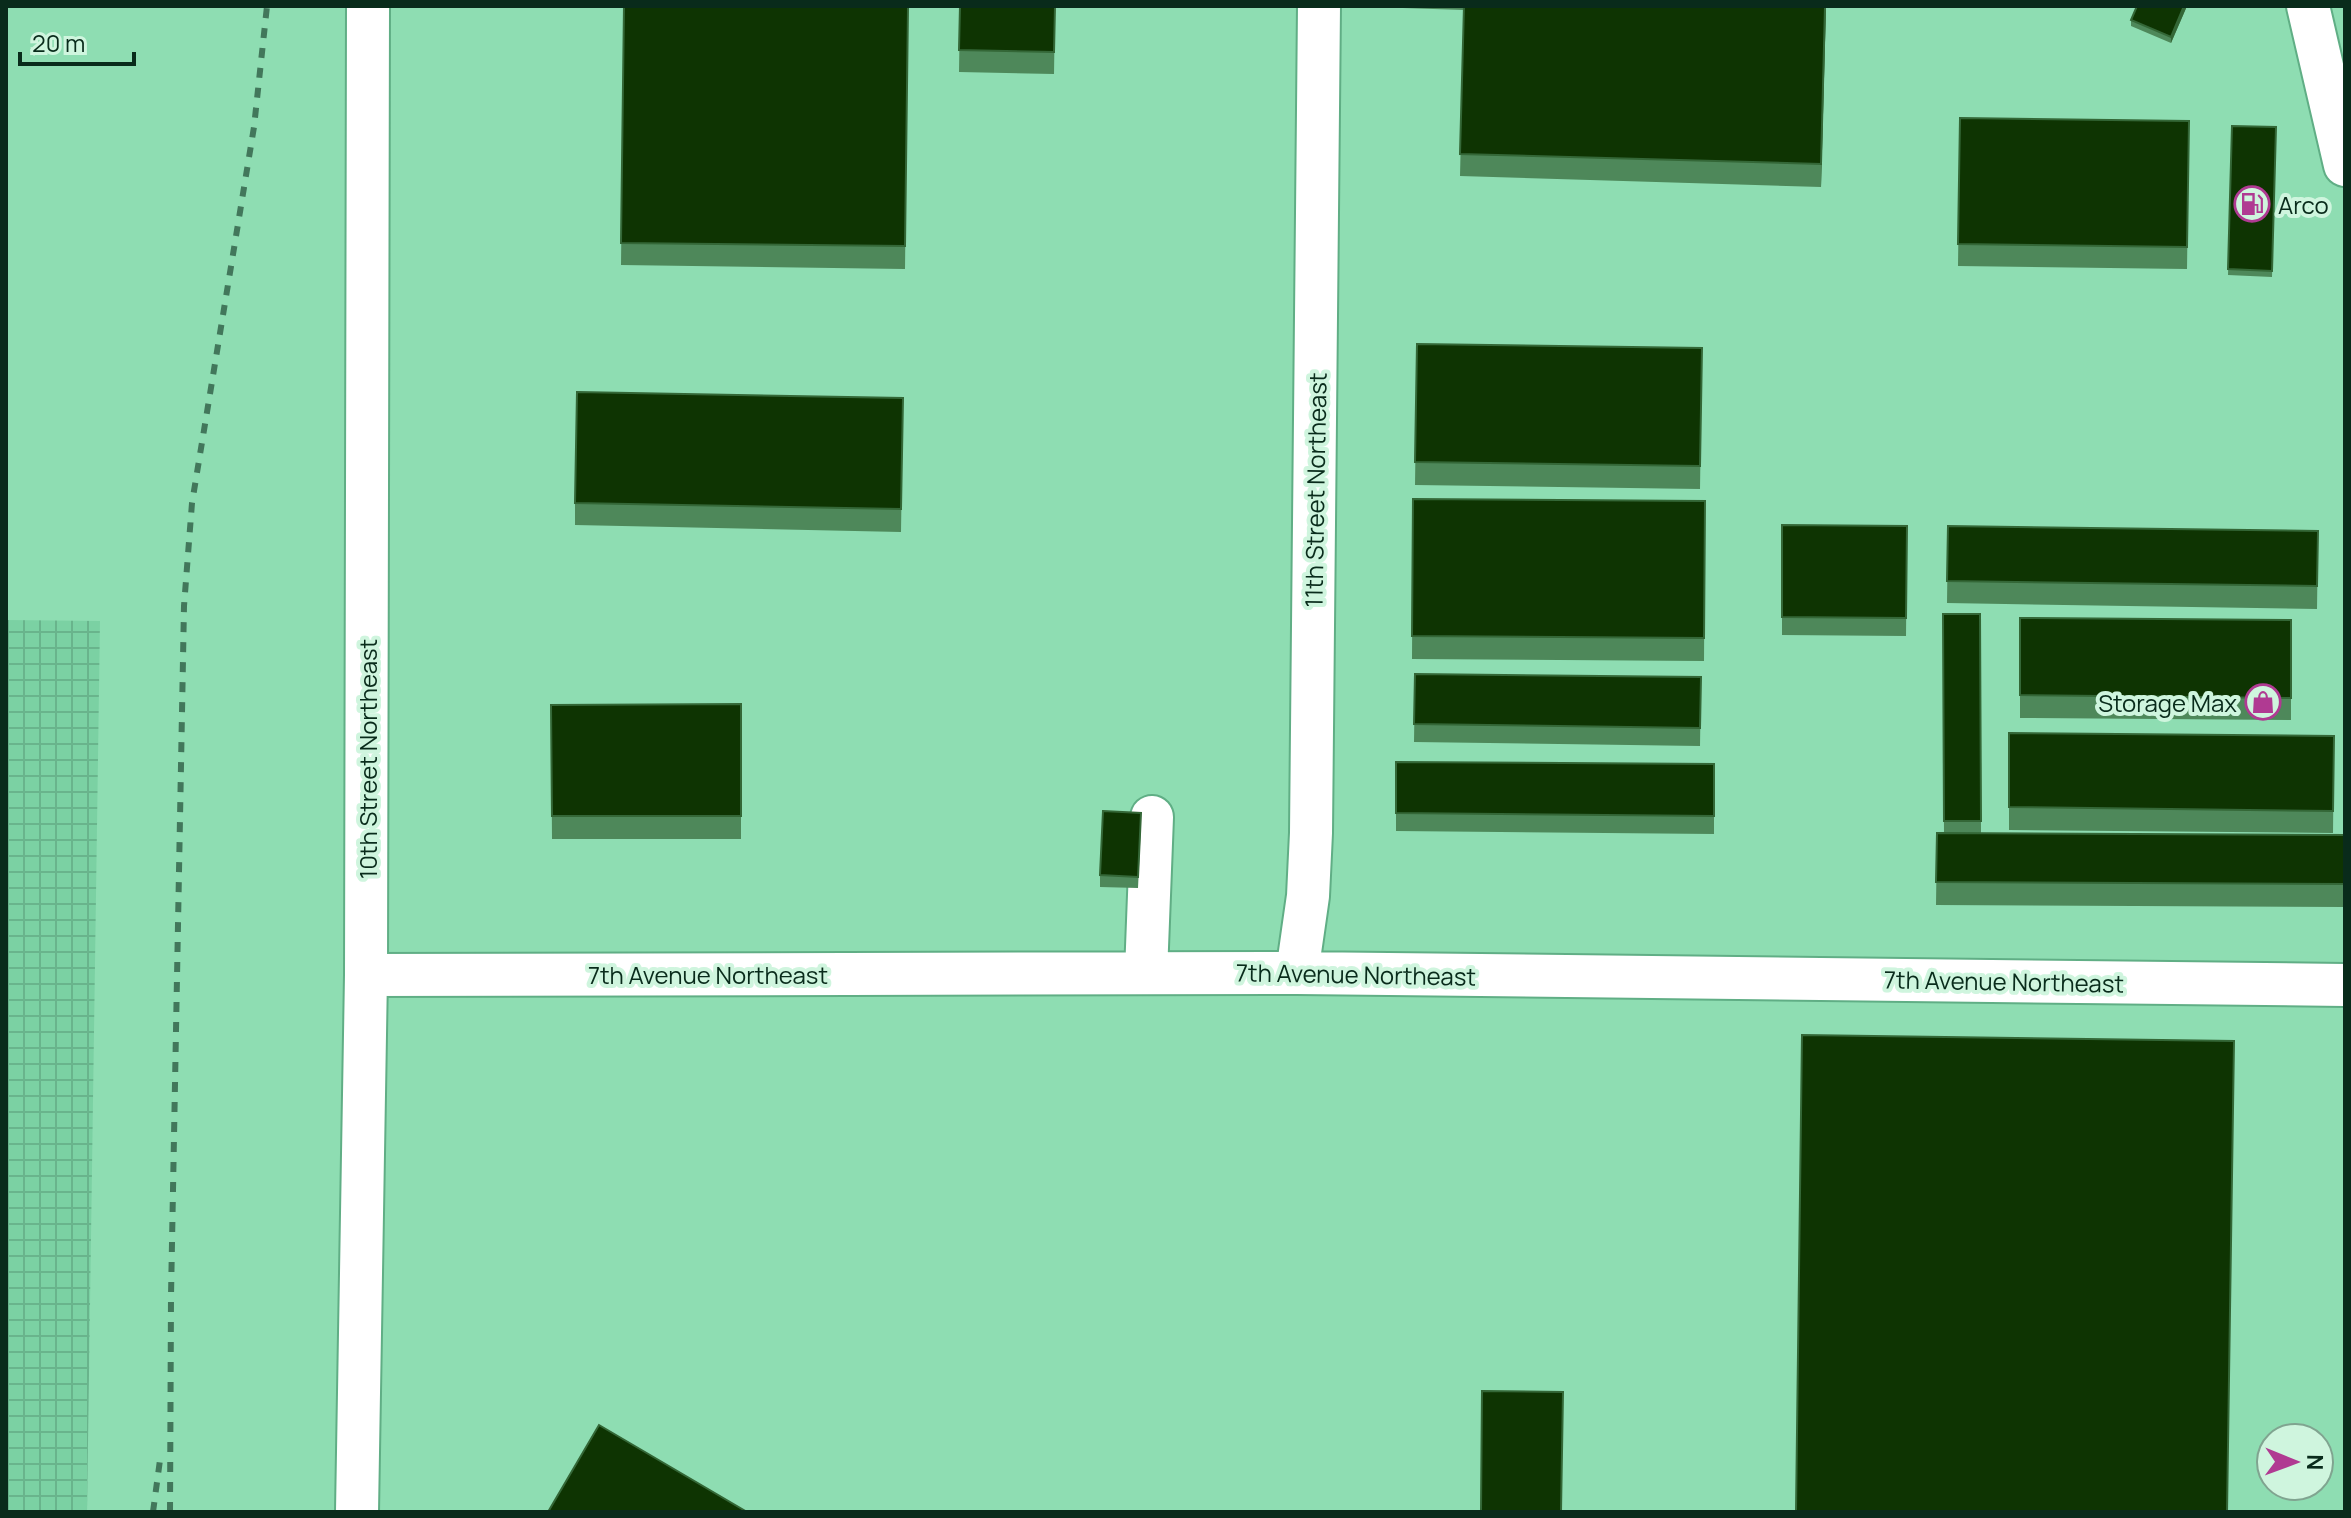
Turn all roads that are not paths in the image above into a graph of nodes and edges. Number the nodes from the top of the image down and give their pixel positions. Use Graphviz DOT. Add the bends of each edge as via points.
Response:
graph roads {
  1 [pos="368,6"];
  2 [pos="1319,6"];
  3 [pos="2308,6"];
  4 [pos="2345,165"];
  5 [pos="1152,817"];
  6 [pos="1146,973"];
  7 [pos="1297,973"];
  8 [pos="366,975"];
  9 [pos="2345,985"];
  10 [pos="357,1512"];
  1 -- 8 [label="street, 10th Street Northeast"];
  2 -- 7 [label="street, 11th Street Northeast" via="1311,833"];
  3 -- 4 [label="street"];
  5 -- 6 [label="street"];
  6 -- 7 [label="street, 7th Avenue Northeast"];
  6 -- 8 [label="street, 7th Avenue Northeast"];
  7 -- 9 [label="street, 7th Avenue Northeast"];
  8 -- 10 [label="street, 10th Street Northeast"];
}
